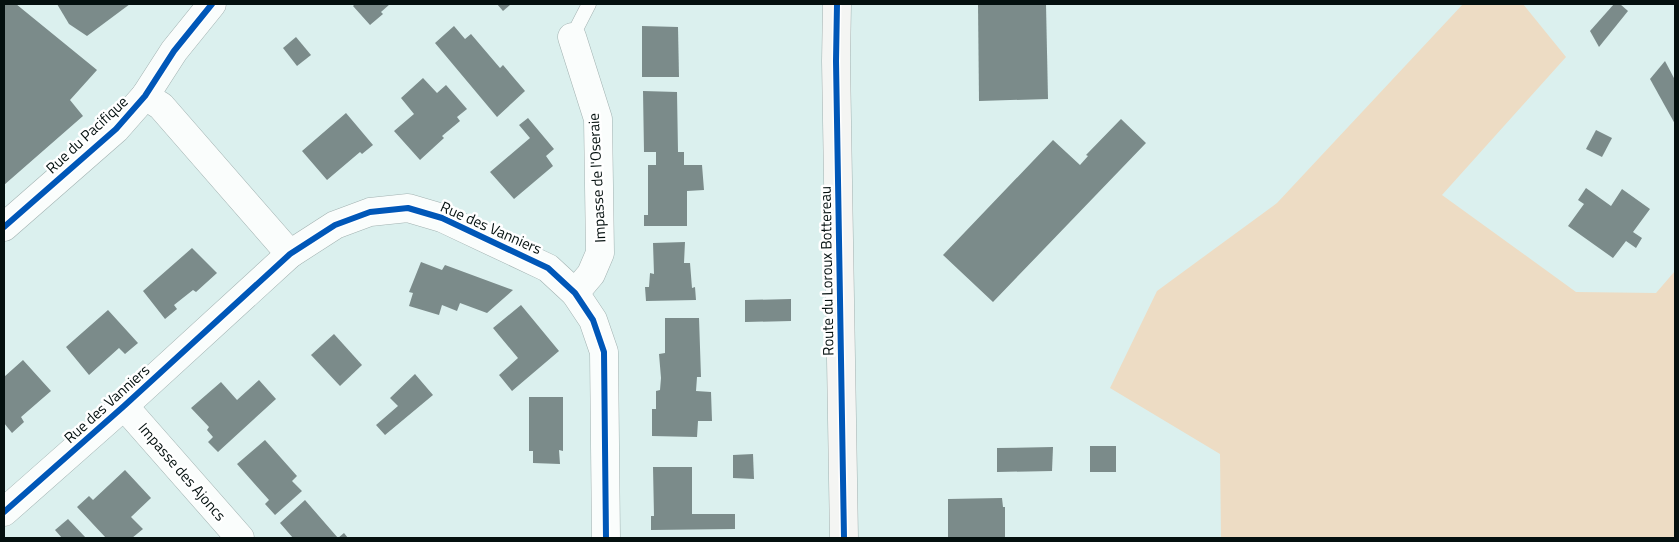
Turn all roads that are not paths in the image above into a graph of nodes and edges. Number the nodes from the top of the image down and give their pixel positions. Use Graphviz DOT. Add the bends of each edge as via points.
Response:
graph roads {
  1 [pos="212,4"];
  2 [pos="589,4"];
  3 [pos="837,4"];
  4 [pos="572,37"];
  5 [pos="145,96"];
  6 [pos="4,228"];
  7 [pos="290,254"];
  8 [pos="575,292"];
  9 [pos="124,406"];
  10 [pos="4,512"];
  11 [pos="240,538"];
  12 [pos="606,538"];
  13 [pos="844,538"];
  1 -- 5 [label="street, Rue du Pacifique"];
  2 -- 4 [label="lane, Impasse de l'Oseraie"];
  3 -- 13 [label="main road, Route du Loroux Bottereau"];
  4 -- 8 [label="street, Impasse de l'Oseraie" via="598,118 600,253 591,274"];
  5 -- 6 [label="street, Rue du Pacifique" via="116,129"];
  5 -- 7 [label="street" via="161,106"];
  7 -- 8 [label="street, Rue des Vanniers" via="335,224 370,212 408,208 442,218 541,264"];
  7 -- 9 [label="street, Rue des Vanniers"];
  8 -- 12 [label="street, Rue des Vanniers" via="593,320 604,352"];
  9 -- 10 [label="street, Rue des Vanniers"];
  9 -- 11 [label="street, Impasse des Ajoncs"];
}
